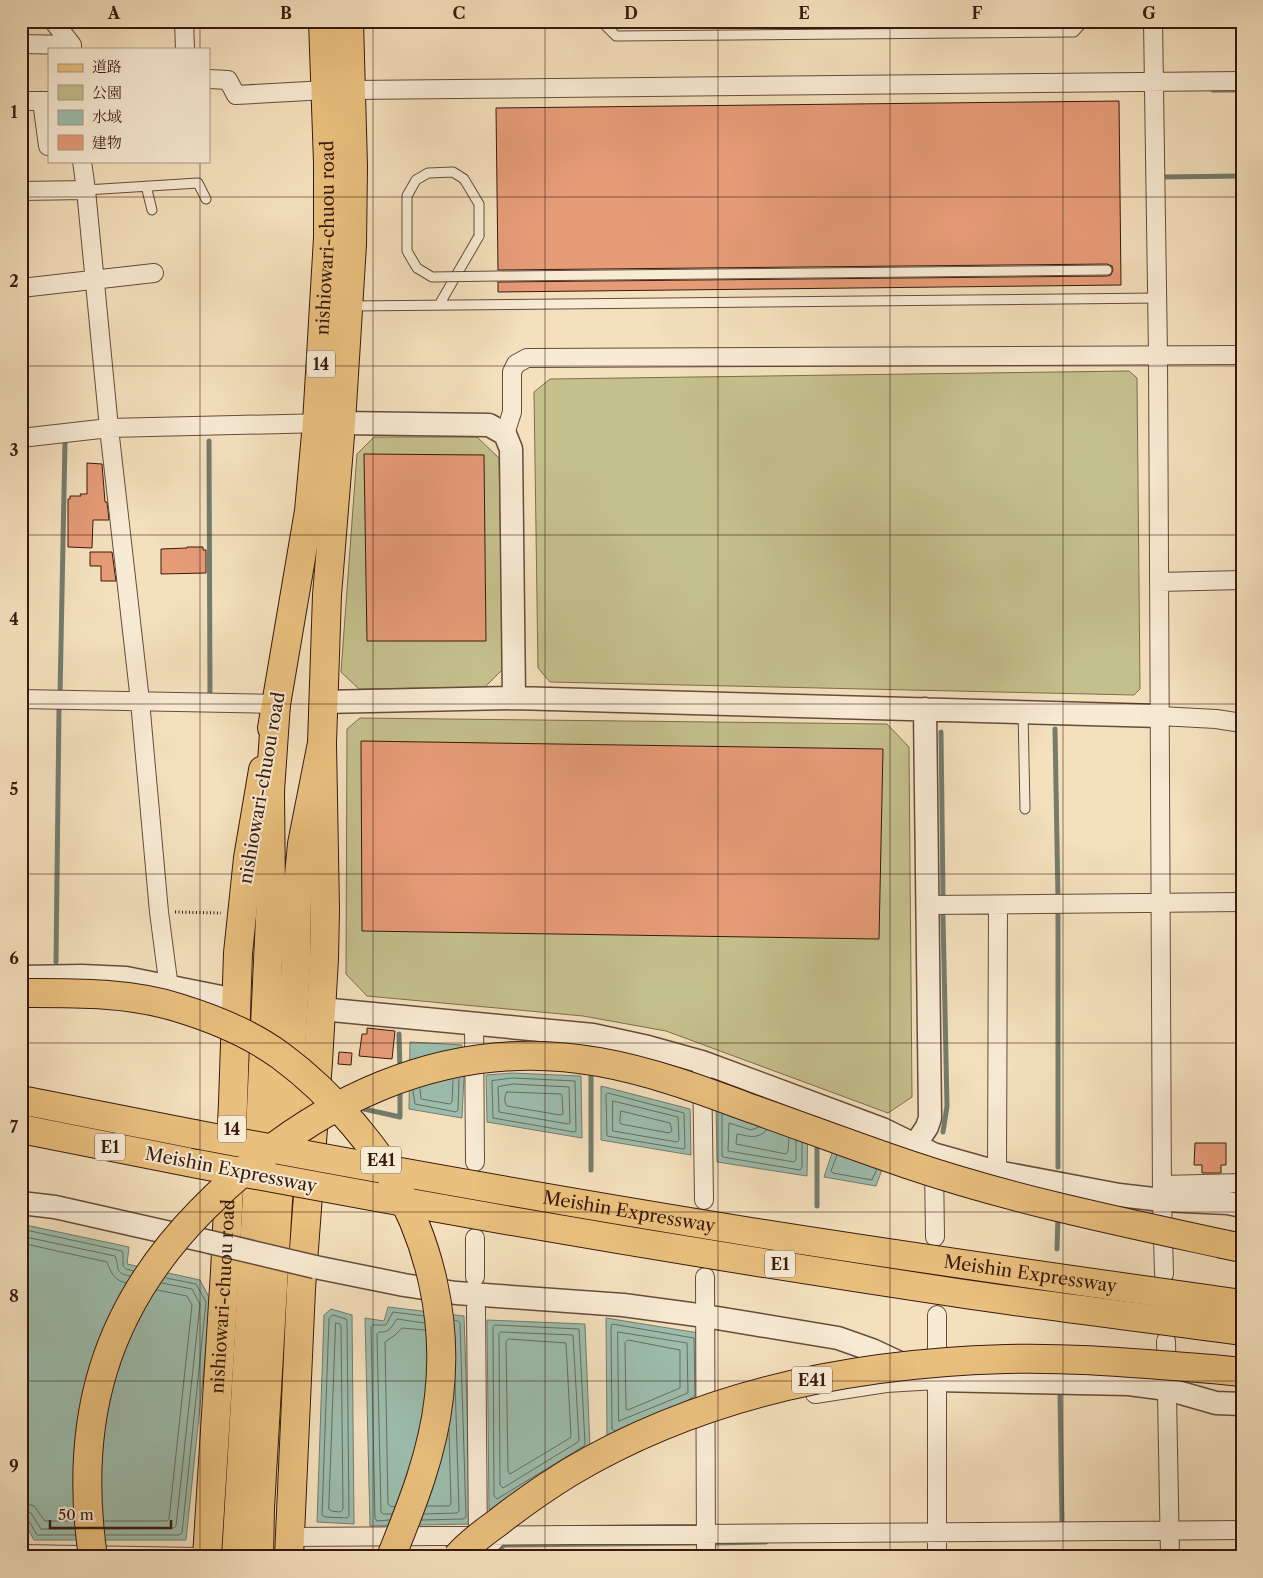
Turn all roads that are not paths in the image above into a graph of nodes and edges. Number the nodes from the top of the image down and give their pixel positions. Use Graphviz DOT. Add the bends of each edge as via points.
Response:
graph roads {
  1 [pos="53,21"];
  2 [pos="184,21"];
  3 [pos="324,21"];
  4 [pos="349,21"];
  5 [pos="602,21"];
  6 [pos="1084,21"];
  7 [pos="1153,21"];
  8 [pos="21,44"];
  9 [pos="72,47"];
  10 [pos="185,48"];
  11 [pos="210,79"];
  12 [pos="1242,80"];
  13 [pos="1153,82"];
  14 [pos="339,90"];
  15 [pos="21,101"];
  16 [pos="45,101"];
  17 [pos="48,135"];
  18 [pos="82,162"];
  19 [pos="146,186"];
  20 [pos="86,190"];
  21 [pos="21,191"];
  22 [pos="206,199"];
  23 [pos="152,210"];
  24 [pos="1108,270"];
  25 [pos="154,273"];
  26 [pos="95,280"];
  27 [pos="21,288"];
  28 [pos="1158,298"];
  29 [pos="439,305"];
  30 [pos="348,306"];
  31 [pos="1158,355"];
  32 [pos="1242,355"];
  33 [pos="329,423"];
  34 [pos="109,428"];
  35 [pos="505,434"];
  36 [pos="21,438"];
  37 [pos="1242,580"];
  38 [pos="1159,582"];
  39 [pos="514,698"];
  40 [pos="21,699"];
  41 [pos="140,701"];
  42 [pos="323,702"];
  43 [pos="276,704"];
  44 [pos="925,709"];
  45 [pos="1023,711"];
  46 [pos="1160,716"];
  47 [pos="1242,723"];
  48 [pos="322,743"];
  49 [pos="1025,808"];
  50 [pos="1242,902"];
  51 [pos="1161,903"];
  52 [pos="928,905"];
  53 [pos="998,905"];
  54 [pos="21,977"];
  55 [pos="169,988"];
  56 [pos="21,993"];
  57 [pos="236,1000"];
  58 [pos="321,1010"];
  59 [pos="474,1023"];
  60 [pos="702,1062"];
  61 [pos="21,1100"];
  62 [pos="21,1129"];
  63 [pos="924,1150"];
  64 [pos="475,1162"];
  65 [pos="997,1172"];
  66 [pos="1242,1183"];
  67 [pos="1162,1192"];
  68 [pos="704,1200"];
  69 [pos="21,1202"];
  70 [pos="1242,1206"];
  71 [pos="935,1237"];
  72 [pos="475,1238"];
  73 [pos="1232,1246"];
  74 [pos="1164,1274"];
  75 [pos="475,1277"];
  76 [pos="705,1277"];
  77 [pos="1242,1304"];
  78 [pos="476,1308"];
  79 [pos="937,1315"];
  80 [pos="705,1316"];
  81 [pos="1242,1331"];
  82 [pos="1166,1341"];
  83 [pos="1242,1372"];
  84 [pos="936,1380"];
  85 [pos="1167,1388"];
  86 [pos="706,1404"];
  87 [pos="1242,1404"];
  88 [pos="706,1424"];
  89 [pos="1242,1530"];
  90 [pos="1170,1531"];
  91 [pos="937,1533"];
  92 [pos="478,1534"];
  93 [pos="706,1534"];
  94 [pos="498,1536"];
  95 [pos="290,1547"];
  96 [pos="21,1554"];
  97 [pos="93,1557"];
  98 [pos="196,1557"];
  99 [pos="208,1557"];
  100 [pos="236,1557"];
  101 [pos="259,1557"];
  102 [pos="391,1557"];
  103 [pos="473,1557"];
  104 [pos="706,1557"];
  105 [pos="937,1557"];
  106 [pos="1170,1557"];
  1 -- 9 [label="street"];
  2 -- 10 [label="street"];
  3 -- 14 [label="main road, nishiowari-chuou road / 14"];
  4 -- 14 [label="main road, nishiowari-chuou road / 14"];
  5 -- 6 [label="lane" via="616,36 1074,32"];
  7 -- 13 [label="street"];
  8 -- 9 [label="street"];
  11 -- 14 [label="street" via="228,80 236,94"];
  12 -- 13 [label="street"];
  13 -- 14 [label="street"];
  13 -- 28 [label="street"];
  14 -- 30 [label="main road, nishiowari-chuou road / 14" via="352,245"];
  14 -- 33 [label="main road, nishiowari-chuou road / 14" via="328,163"];
  15 -- 16 [label="street"];
  16 -- 17 [label="street"];
  18 -- 20 [label="street"];
  19 -- 20 [label="lane"];
  19 -- 22 [label="lane" via="198,182"];
  19 -- 23 [label="lane"];
  20 -- 21 [label="street"];
  20 -- 26 [label="street"];
  24 -- 29 [label="lane, bridge" via="498,276 432,277 417,268 407,251 407,196 416,180 428,173 453,172 464,179 479,204 479,236"];
  25 -- 26 [label="street"];
  26 -- 27 [label="street"];
  26 -- 34 [label="street"];
  28 -- 29 [label="lane"];
  28 -- 31 [label="street"];
  29 -- 30 [label="lane"];
  30 -- 33 [label="main road, nishiowari-chuou road / 14"];
  31 -- 32 [label="street"];
  31 -- 35 [label="street" via="527,358 516,364 512,372 512,412"];
  31 -- 38 [label="street"];
  33 -- 34 [label="street"];
  33 -- 35 [label="street" via="490,425"];
  33 -- 42 [label="main road, nishiowari-chuou road / 14"];
  33 -- 43 [label="main road, nishiowari-chuou road / 14" via="308,511"];
  34 -- 36 [label="street"];
  34 -- 41 [label="street"];
  35 -- 39 [label="street" via="511,449"];
  37 -- 38 [label="street"];
  38 -- 46 [label="street"];
  39 -- 42 [label="street"];
  39 -- 44 [label="street"];
  40 -- 41 [label="street"];
  41 -- 43 [label="street"];
  41 -- 55 [label="street"];
  42 -- 48 [label="main road, nishiowari-chuou road / 14"];
  43 -- 57 [label="main road, nishiowari-chuou road / 14" via="255,814 241,914"];
  43 -- 100 [label="main road" via="270,790 272,897"];
  44 -- 45 [label="street"];
  44 -- 52 [label="street"];
  45 -- 46 [label="street"];
  45 -- 49 [label="lane"];
  46 -- 47 [label="street"];
  46 -- 51 [label="street"];
  48 -- 58 [label="main road, nishiowari-chuou road / 14" via="325,910"];
  48 -- 101 [label="main road" via="302,844 297,896 292,1041 278,1200"];
  50 -- 51 [label="street"];
  51 -- 53 [label="street"];
  51 -- 67 [label="street"];
  52 -- 53 [label="street"];
  52 -- 63 [label="street" via="930,1118"];
  53 -- 65 [label="street"];
  54 -- 55 [label="street" via="126,978"];
  55 -- 57 [label="street"];
  56 -- 102 [label="main road, E41, bridge" via="146,1000 177,1007 256,1040 302,1072 327,1095 390,1174 412,1216 427,1258 434,1285 441,1351 439,1397 427,1460"];
  57 -- 99 [label="main road, nishiowari-chuou road / 14" via="225,1272"];
  58 -- 59 [label="street"];
  58 -- 95 [label="main road, nishiowari-chuou road / 14" via="301,1289"];
  59 -- 60 [label="street" via="593,1035"];
  59 -- 64 [label="street"];
  60 -- 63 [label="street" via="882,1129"];
  60 -- 68 [label="street"];
  61 -- 77 [label="main road, Meishin Expressway / E1, bridge" via="313,1156 740,1230 960,1265"];
  62 -- 81 [label="main road, Meishin Expressway / E1, bridge" via="549,1227 958,1293"];
  63 -- 65 [label="street"];
  63 -- 71 [label="street"];
  65 -- 67 [label="street" via="1118,1195"];
  66 -- 67 [label="street"];
  67 -- 70 [label="street"];
  67 -- 74 [label="street"];
  69 -- 80 [label="street, bridge" via="404,1286"];
  72 -- 75 [label="street"];
  73 -- 97 [label="main road, bridge" via="1043,1204 951,1179 687,1085 627,1068 572,1058 512,1055 431,1068 392,1081 340,1105 299,1130 237,1175 152,1267 109,1349 92,1412 88,1476"];
  76 -- 80 [label="street"];
  78 -- 92 [label="street"];
  79 -- 84 [label="street"];
  80 -- 84 [label="street" via="838,1338"];
  80 -- 86 [label="street"];
  82 -- 85 [label="street"];
  83 -- 103 [label="main road, E41, bridge" via="1088,1360 1007,1359 885,1367 800,1382 715,1407 632,1438 592,1459 484,1532"];
  84 -- 85 [label="street" via="1129,1384"];
  84 -- 88 [label="street" via="828,1391 770,1404"];
  84 -- 91 [label="street"];
  85 -- 87 [label="street" via="1216,1403"];
  85 -- 90 [label="street"];
  86 -- 88 [label="street"];
  86 -- 92 [label="street" via="632,1433 573,1464 519,1499"];
  88 -- 93 [label="street"];
  88 -- 94 [label="street" via="612,1461 528,1512"];
  89 -- 90 [label="street"];
  90 -- 91 [label="street"];
  90 -- 106 [label="street"];
  91 -- 93 [label="street"];
  91 -- 105 [label="street"];
  92 -- 94 [label="street"];
  92 -- 95 [label="street"];
  92 -- 103 [label="street"];
  93 -- 94 [label="street"];
  93 -- 104 [label="street"];
  94 -- 103 [label="street"];
  96 -- 98 [label="street"];
}
